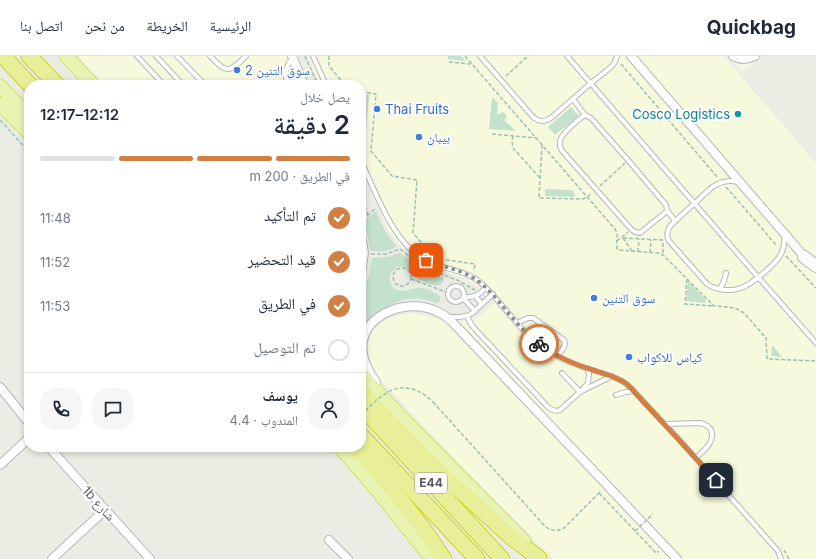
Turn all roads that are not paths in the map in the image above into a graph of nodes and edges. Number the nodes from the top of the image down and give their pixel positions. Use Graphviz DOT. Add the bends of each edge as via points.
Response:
graph roads {
  1 [pos="3,56"];
  2 [pos="29,56"];
  3 [pos="66,56"];
  4 [pos="137,56"];
  5 [pos="156,56"];
  6 [pos="177,56"];
  7 [pos="210,56"];
  8 [pos="246,56"];
  9 [pos="313,56"];
  10 [pos="480,56"];
  11 [pos="567,56"];
  12 [pos="631,56"];
  13 [pos="733,56"];
  14 [pos="755,56"];
  15 [pos="293,57"];
  16 [pos="616,57"];
  17 [pos="25,80"];
  18 [pos="52,80"];
  19 [pos="89,80"];
  20 [pos="159,80"];
  21 [pos="178,80"];
  22 [pos="200,80"];
  23 [pos="287,80"];
  24 [pos="302,80"];
  25 [pos="324,80"];
  26 [pos="590,84"];
  27 [pos="0,86"];
  28 [pos="573,99"];
  29 [pos="0,104"];
  30 [pos="24,111"];
  31 [pos="585,115"];
  32 [pos="24,128"];
  33 [pos="366,172"];
  34 [pos="740,182"];
  35 [pos="694,204"];
  36 [pos="667,210"];
  37 [pos="675,221"];
  38 [pos="783,232"];
  39 [pos="804,257"];
  40 [pos="816,266"];
  41 [pos="816,270"];
  42 [pos="726,273"];
  43 [pos="758,277"];
  44 [pos="485,288"];
  45 [pos="720,289"];
  46 [pos="492,294"];
  47 [pos="475,296"];
  48 [pos="463,298"];
  49 [pos="482,304"];
  50 [pos="475,311"];
  51 [pos="467,316"];
  52 [pos="446,317"];
  53 [pos="517,323"];
  54 [pos="366,332"];
  55 [pos="816,343"];
  56 [pos="558,356"];
  57 [pos="366,366"];
  58 [pos="587,368"];
  59 [pos="562,373"];
  60 [pos="612,376"];
  61 [pos="366,379"];
  62 [pos="0,387"];
  63 [pos="634,391"];
  64 [pos="580,392"];
  65 [pos="616,395"];
  66 [pos="366,396"];
  67 [pos="366,411"];
  68 [pos="24,417"];
  69 [pos="404,420"];
  70 [pos="665,424"];
  71 [pos="366,440"];
  72 [pos="24,443"];
  73 [pos="53,452"];
  74 [pos="344,452"];
  75 [pos="360,452"];
  76 [pos="696,458"];
  77 [pos="0,465"];
  78 [pos="105,510"];
  79 [pos="329,540"];
  80 [pos="52,559"];
  81 [pos="150,559"];
  82 [pos="348,559"];
  83 [pos="432,559"];
  84 [pos="444,559"];
  85 [pos="476,559"];
  86 [pos="502,559"];
  87 [pos="540,559"];
  88 [pos="677,559"];
  89 [pos="781,559"];
  1 -- 17 [label="highway"];
  2 -- 18 [label="highway"];
  3 -- 19 [label="main road"];
  4 -- 20 [label="lane"];
  5 -- 21 [label="lane"];
  6 -- 22 [label="lane"];
  7 -- 8 [label="lane" via="222,68 228,69"];
  9 -- 25 [label="lane"];
  10 -- 28 [label="lane" via="533,117 540,121 544,122 551,118"];
  11 -- 26 [label="lane"];
  12 -- 34 [label="street"];
  13 -- 14 [label="street" via="745,59"];
  15 -- 23 [label="lane" via="286,70"];
  15 -- 24 [label="street"];
  16 -- 26 [label="lane" via="611,67"];
  26 -- 28 [label="lane"];
  26 -- 35 [label="lane"];
  27 -- 30 [label="main road"];
  28 -- 31 [label="lane"];
  29 -- 32 [label="main road"];
  31 -- 36 [label="lane" via="591,118 628,160 665,203"];
  31 -- 36 [label="lane" via="560,140 564,153 635,232 640,233"];
  33 -- 44 [label="lane" via="397,233 410,249 435,264 463,272"];
  34 -- 35 [label="lane" via="721,182"];
  34 -- 38 [label="street"];
  35 -- 37 [label="lane"];
  35 -- 43 [label="lane"];
  36 -- 37 [label="lane"];
  37 -- 45 [label="lane" via="668,230 669,241 705,281"];
  38 -- 39 [label="street"];
  38 -- 43 [label="lane" via="782,251 775,262"];
  39 -- 40 [label="street"];
  39 -- 41 [label="street"];
  42 -- 45 [label="lane"];
  43 -- 45 [label="lane" via="740,289"];
  43 -- 55 [label="lane"];
  44 -- 46 [label="lane"];
  44 -- 47 [label="lane"];
  46 -- 49 [label="lane"];
  46 -- 53 [label="lane"];
  47 -- 48 [label="lane"];
  47 -- 49 [label="lane"];
  48 -- 48 [label="lane" via="459,302 452,301 449,297 450,290 458,287 464,292"];
  48 -- 50 [label="lane"];
  49 -- 50 [label="lane"];
  50 -- 51 [label="lane"];
  51 -- 52 [label="lane"];
  51 -- 64 [label="lane" via="549,408 554,411 560,410"];
  52 -- 54 [label="street" via="426,307 403,306 380,316"];
  52 -- 88 [label="street"];
  53 -- 56 [label="lane" via="536,342"];
  53 -- 56 [label="lane" via="533,318 564,340 565,346"];
  56 -- 58 [label="lane"];
  57 -- 69 [label="street"];
  58 -- 60 [label="lane"];
  58 -- 64 [label="lane" via="589,380"];
  59 -- 64 [label="lane"];
  60 -- 63 [label="lane" via="622,380"];
  60 -- 64 [label="lane"];
  61 -- 69 [label="main road"];
  62 -- 68 [label="street"];
  63 -- 65 [label="lane"];
  63 -- 70 [label="lane"];
  66 -- 87 [label="highway" via="444,476 511,537"];
  67 -- 86 [label="highway, E44"];
  69 -- 87 [label="main road" via="510,525"];
  70 -- 76 [label="lane"];
  70 -- 76 [label="lane" via="700,423 708,426 712,432 712,439"];
  71 -- 85 [label="highway, E44"];
  72 -- 77 [label="street"];
  73 -- 78 [label="street, 1b شارع"];
  74 -- 83 [label="main road"];
  75 -- 84 [label="highway" via="406,506"];
  76 -- 89 [label="lane" via="778,551"];
  78 -- 80 [label="street"];
  78 -- 81 [label="street, 1b شارع"];
  79 -- 82 [label="street"];
}
